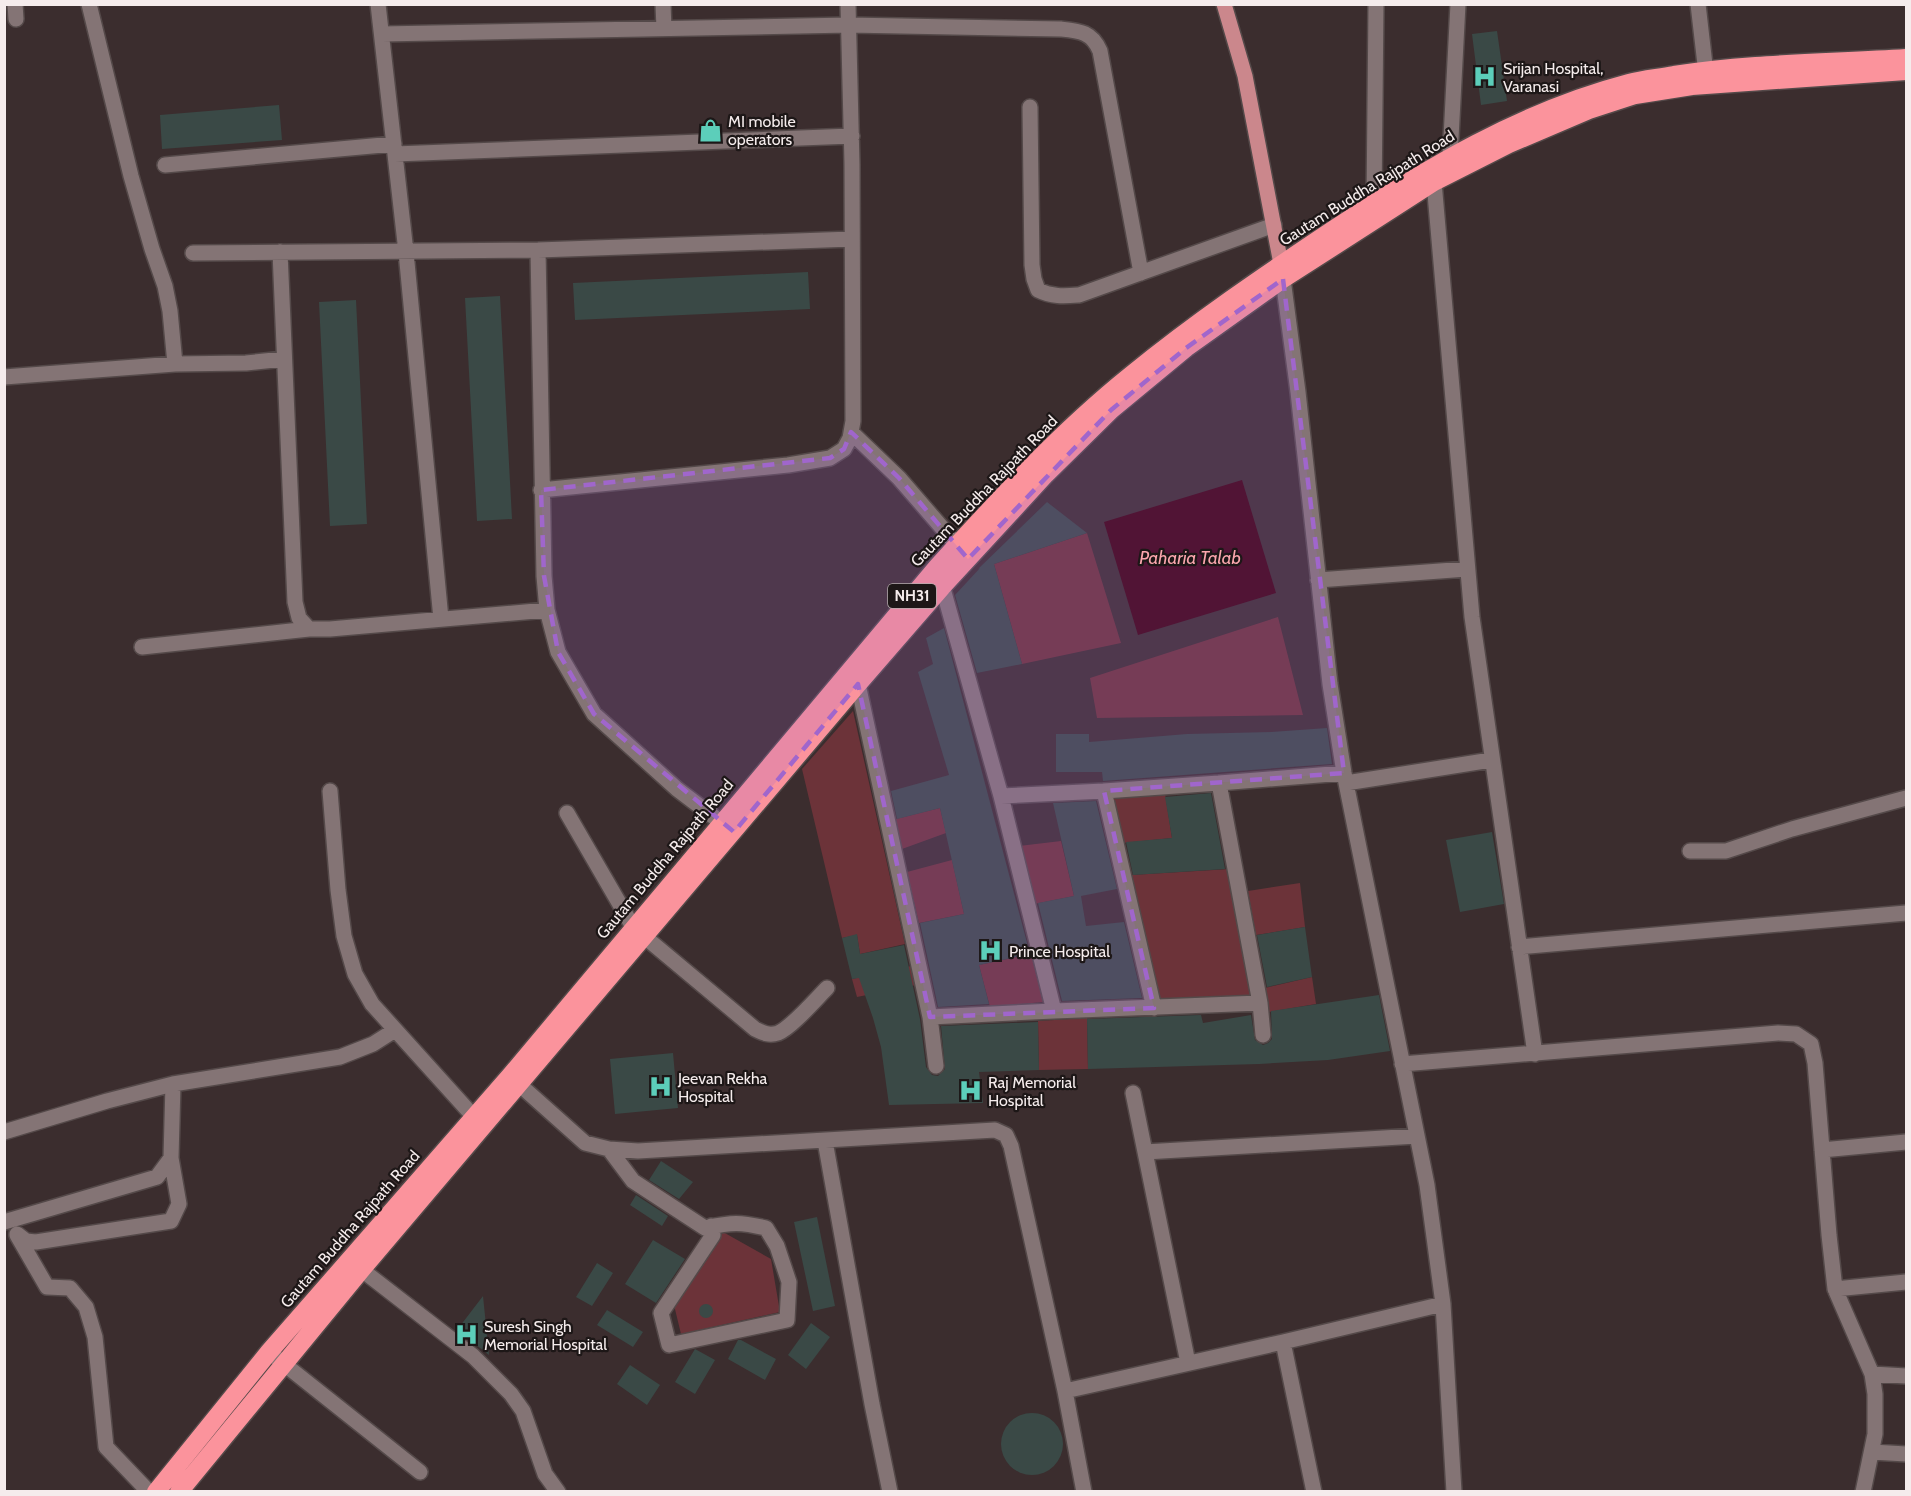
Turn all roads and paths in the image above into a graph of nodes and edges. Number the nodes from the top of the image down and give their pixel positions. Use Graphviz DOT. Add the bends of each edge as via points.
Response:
graph roads {
  1 [pos="89,4"];
  2 [pos="378,4"];
  3 [pos="663,4"];
  4 [pos="848,4"];
  5 [pos="1224,4"];
  6 [pos="1377,4"];
  7 [pos="1458,4"];
  8 [pos="1698,4"];
  9 [pos="849,25"];
  10 [pos="664,29"];
  11 [pos="381,34"];
  12 [pos="1906,58"];
  13 [pos="1906,71"];
  14 [pos="1707,77"];
  15 [pos="1030,107"];
  16 [pos="852,136"];
  17 [pos="395,149"];
  18 [pos="1450,157"];
  19 [pos="165,165"];
  20 [pos="1434,182"];
  21 [pos="1374,203"];
  22 [pos="1274,225"];
  23 [pos="852,239"];
  24 [pos="538,250"];
  25 [pos="280,252"];
  26 [pos="406,252"];
  27 [pos="193,254"];
  28 [pos="1282,272"];
  29 [pos="1141,273"];
  30 [pos="284,359"];
  31 [pos="175,364"];
  32 [pos="4,377"];
  33 [pos="851,432"];
  34 [pos="542,490"];
  35 [pos="957,545"];
  36 [pos="937,567"];
  37 [pos="1467,569"];
  38 [pos="1318,580"];
  39 [pos="942,587"];
  40 [pos="547,610"];
  41 [pos="441,619"];
  42 [pos="309,629"];
  43 [pos="142,647"];
  44 [pos="858,684"];
  45 [pos="1491,760"];
  46 [pos="1345,778"];
  47 [pos="1219,783"];
  48 [pos="330,791"];
  49 [pos="1104,791"];
  50 [pos="1001,796"];
  51 [pos="1906,798"];
  52 [pos="567,813"];
  53 [pos="728,827"];
  54 [pos="1690,851"];
  55 [pos="1906,913"];
  56 [pos="639,932"];
  57 [pos="1519,946"];
  58 [pos="827,988"];
  59 [pos="1260,1003"];
  60 [pos="1154,1008"];
  61 [pos="1054,1011"];
  62 [pos="930,1017"];
  63 [pos="395,1030"];
  64 [pos="1263,1035"];
  65 [pos="1535,1054"];
  66 [pos="1402,1064"];
  67 [pos="936,1066"];
  68 [pos="515,1080"];
  69 [pos="173,1084"];
  70 [pos="1133,1093"];
  71 [pos="474,1117"];
  72 [pos="4,1132"];
  73 [pos="1417,1136"];
  74 [pos="825,1141"];
  75 [pos="1906,1142"];
  76 [pos="609,1149"];
  77 [pos="1822,1150"];
  78 [pos="1145,1152"];
  79 [pos="171,1158"];
  80 [pos="8,1221"];
  81 [pos="711,1226"];
  82 [pos="17,1235"];
  83 [pos="355,1264"];
  84 [pos="1906,1282"];
  85 [pos="1835,1289"];
  86 [pos="1443,1304"];
  87 [pos="1283,1342"];
  88 [pos="269,1352"];
  89 [pos="1188,1363"];
  90 [pos="284,1364"];
  91 [pos="1872,1374"];
  92 [pos="1906,1376"];
  93 [pos="1065,1391"];
  94 [pos="1872,1452"];
  95 [pos="1906,1454"];
  96 [pos="420,1472"];
  97 [pos="149,1491"];
  98 [pos="156,1491"];
  99 [pos="179,1491"];
  100 [pos="558,1491"];
  101 [pos="890,1491"];
  102 [pos="1084,1491"];
  103 [pos="1314,1491"];
  104 [pos="1454,1491"];
  105 [pos="1863,1491"];
  1 -- 31 [label="street" via="131,176 165,286"];
  2 -- 11 [label="street"];
  3 -- 10 [label="street"];
  4 -- 9 [label="street"];
  5 -- 22 [label="main road" via="1245,76"];
  6 -- 21 [label="street"];
  7 -- 18 [label="street"];
  8 -- 14 [label="street"];
  9 -- 10 [label="street"];
  9 -- 16 [label="street"];
  9 -- 29 [label="street" via="1060,28 1089,36 1096,42 1105,70"];
  10 -- 11 [label="street"];
  11 -- 17 [label="street"];
  12 -- 14 [label="highway, Gautam Buddha Rajpath Road / NH31"];
  13 -- 14 [label="highway, NH31"];
  14 -- 18 [label="highway, Gautam Buddha Rajpath Road / NH31" via="1632,82 1581,97 1521,121"];
  14 -- 20 [label="highway, NH31" via="1589,110"];
  15 -- 29 [label="street" via="1032,266 1038,290 1063,297 1079,295"];
  16 -- 17 [label="street"];
  16 -- 23 [label="street"];
  17 -- 19 [label="street"];
  17 -- 26 [label="street"];
  18 -- 21 [label="highway, Gautam Buddha Rajpath Road / NH31"];
  20 -- 28 [label="highway, NH31"];
  20 -- 37 [label="street"];
  21 -- 28 [label="highway, Gautam Buddha Rajpath Road / NH31"];
  22 -- 28 [label="main road"];
  22 -- 29 [label="street"];
  23 -- 24 [label="street"];
  23 -- 33 [label="street"];
  24 -- 26 [label="street"];
  24 -- 34 [label="street"];
  25 -- 26 [label="street"];
  25 -- 27 [label="street"];
  25 -- 30 [label="street"];
  26 -- 41 [label="street"];
  28 -- 35 [label="highway, Gautam Buddha Rajpath Road / NH31" via="1229,298 1129,376 1081,418"];
  28 -- 38 [label="street"];
  28 -- 39 [label="highway, NH31" via="1111,410"];
  30 -- 31 [label="street"];
  30 -- 42 [label="street" via="296,602 299,618"];
  31 -- 32 [label="street"];
  33 -- 34 [label="street" via="844,449 830,458"];
  33 -- 35 [label="street" via="899,478"];
  34 -- 40 [label="street"];
  35 -- 36 [label="highway, Gautam Buddha Rajpath Road / NH31"];
  36 -- 39 [label="street"];
  36 -- 53 [label="highway, Gautam Buddha Rajpath Road / NH31"];
  37 -- 38 [label="street"];
  37 -- 45 [label="street"];
  38 -- 46 [label="street"];
  39 -- 44 [label="highway, NH31"];
  39 -- 50 [label="street"];
  40 -- 41 [label="street"];
  40 -- 53 [label="street" via="558,652 594,714 677,789"];
  41 -- 42 [label="street"];
  42 -- 43 [label="street"];
  44 -- 53 [label="highway, NH31"];
  44 -- 62 [label="street"];
  45 -- 46 [label="street"];
  45 -- 57 [label="street"];
  46 -- 47 [label="street"];
  46 -- 66 [label="street"];
  47 -- 49 [label="street"];
  47 -- 59 [label="street"];
  48 -- 63 [label="street" via="344,936 355,974 372,1004"];
  49 -- 50 [label="street"];
  49 -- 60 [label="street"];
  50 -- 61 [label="street"];
  51 -- 54 [label="street" via="1726,851"];
  52 -- 56 [label="street"];
  53 -- 56 [label="highway, Gautam Buddha Rajpath Road / NH31"];
  55 -- 57 [label="street"];
  56 -- 58 [label="street" via="765,1034 778,1033"];
  56 -- 68 [label="highway, Gautam Buddha Rajpath Road / NH31"];
  57 -- 65 [label="street"];
  59 -- 60 [label="street"];
  59 -- 64 [label="street"];
  60 -- 61 [label="street"];
  61 -- 62 [label="street"];
  62 -- 67 [label="street"];
  63 -- 69 [label="street" via="340,1057"];
  63 -- 71 [label="street"];
  65 -- 66 [label="street"];
  65 -- 77 [label="street" via="1796,1034 1811,1044"];
  66 -- 73 [label="street"];
  68 -- 71 [label="highway, Gautam Buddha Rajpath Road / NH31"];
  68 -- 76 [label="street" via="585,1143"];
  68 -- 83 [label="highway, NH31"];
  69 -- 72 [label="street"];
  69 -- 79 [label="street"];
  70 -- 78 [label="street"];
  71 -- 83 [label="highway, Gautam Buddha Rajpath Road / NH31"];
  73 -- 78 [label="street"];
  73 -- 86 [label="street" via="1431,1206"];
  74 -- 76 [label="street" via="638,1151"];
  74 -- 93 [label="street" via="995,1130 1006,1135"];
  74 -- 101 [label="street"];
  75 -- 77 [label="street"];
  76 -- 81 [label="street" via="633,1181 705,1228"];
  77 -- 85 [label="street"];
  78 -- 89 [label="street"];
  79 -- 80 [label="street" via="157,1177"];
  79 -- 82 [label="street" via="178,1204 171,1221 36,1242"];
  80 -- 82 [label="street"];
  81 -- 81 [label="street" via="713,1235 661,1312 669,1345 787,1320 789,1282 777,1246 766,1228 739,1222"];
  82 -- 97 [label="street" via="47,1287 70,1288 86,1307 95,1337 106,1447"];
  83 -- 88 [label="highway, Gautam Buddha Rajpath Road / NH31"];
  83 -- 90 [label="highway, NH31"];
  83 -- 100 [label="street" via="473,1356 511,1394 523,1411 545,1474"];
  84 -- 85 [label="street"];
  85 -- 91 [label="street"];
  86 -- 87 [label="street"];
  86 -- 104 [label="street"];
  87 -- 89 [label="street"];
  87 -- 103 [label="street"];
  88 -- 90 [label="street"];
  88 -- 98 [label="highway, Gautam Buddha Rajpath Road / NH31"];
  89 -- 93 [label="street"];
  90 -- 96 [label="street"];
  90 -- 99 [label="highway, NH31"];
  91 -- 92 [label="street"];
  91 -- 94 [label="street" via="1876,1417"];
  93 -- 102 [label="street"];
  94 -- 95 [label="street"];
  94 -- 105 [label="street"];
}
